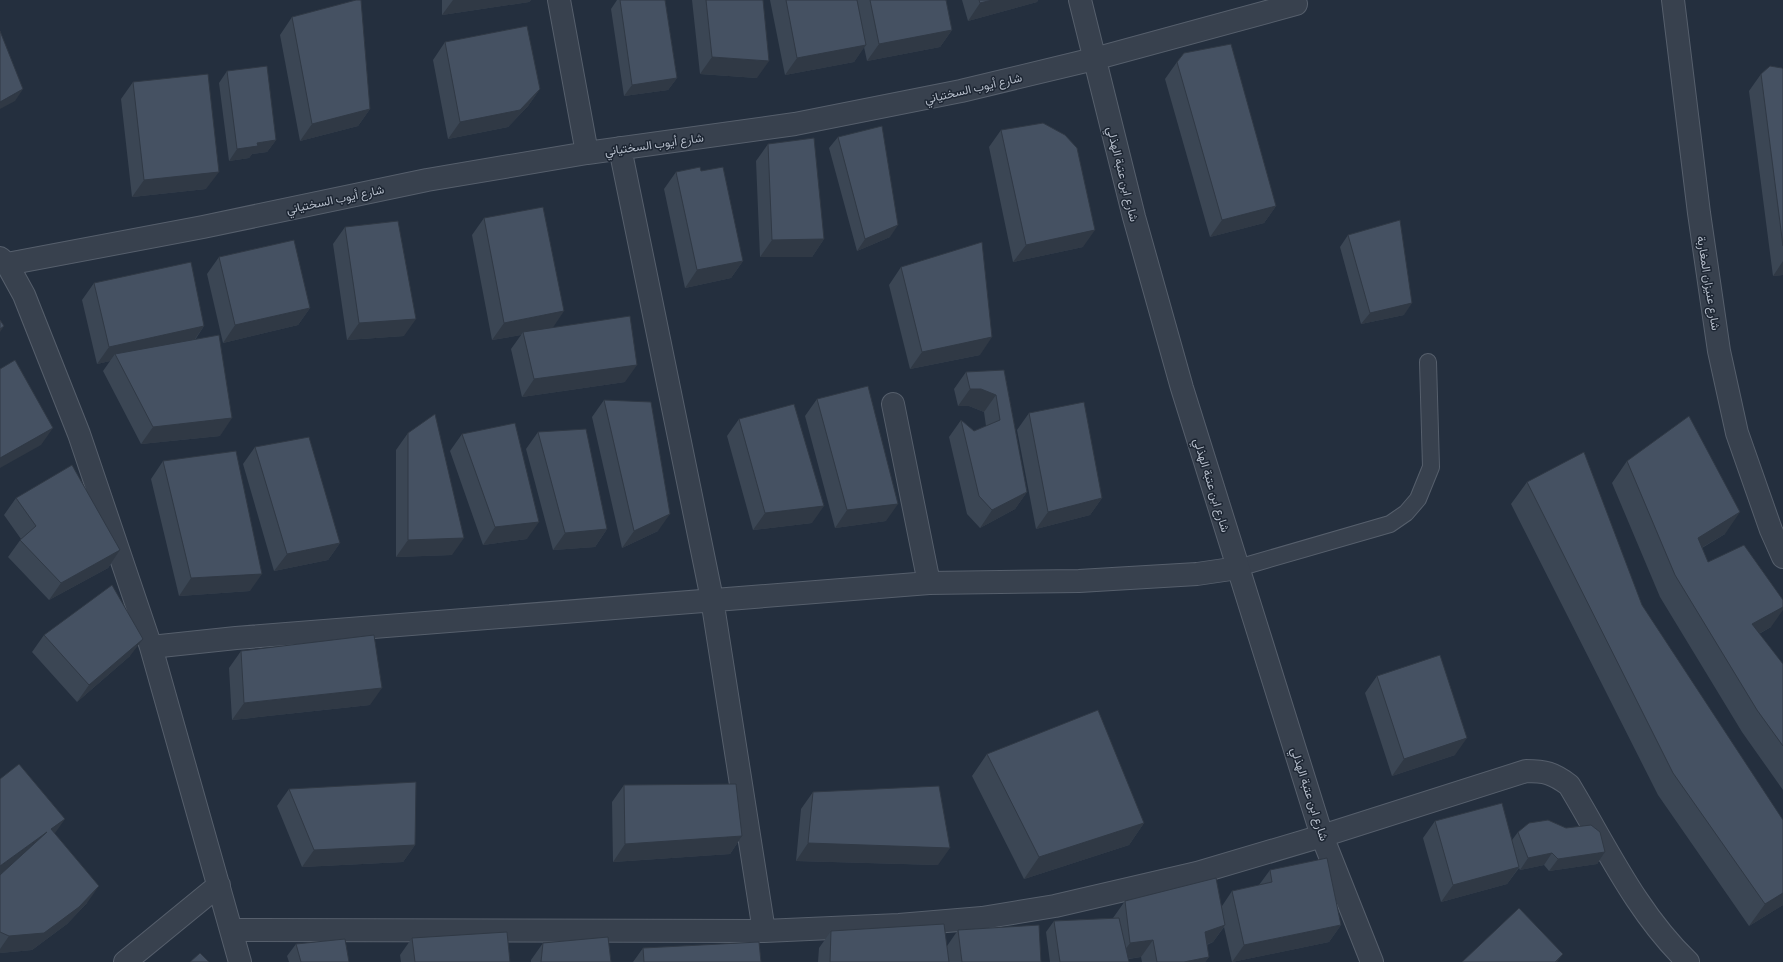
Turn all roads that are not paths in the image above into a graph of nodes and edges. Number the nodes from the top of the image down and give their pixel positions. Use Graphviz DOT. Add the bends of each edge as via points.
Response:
graph roads {
  1 [pos="559,0"];
  2 [pos="1080,0"];
  3 [pos="1673,0"];
  4 [pos="1296,4"];
  5 [pos="1094,60"];
  6 [pos="620,148"];
  7 [pos="587,153"];
  8 [pos="3,261"];
  9 [pos="1428,362"];
  10 [pos="892,404"];
  11 [pos="1783,557"];
  12 [pos="1238,568"];
  13 [pos="929,583"];
  14 [pos="712,599"];
  15 [pos="151,647"];
  16 [pos="1322,836"];
  17 [pos="219,885"];
  18 [pos="232,930"];
  19 [pos="764,931"];
  20 [pos="125,962"];
  21 [pos="240,962"];
  22 [pos="1372,962"];
  23 [pos="1688,962"];
  1 -- 7 [label="street"];
  2 -- 5 [label="street, شارع ابن عتبة الهذلي"];
  3 -- 11 [label="street, شارع عنيزان المغاربة" via="1699,213 1720,351 1736,433"];
  4 -- 5 [label="street, شارع أيوب السختياني"];
  5 -- 6 [label="street, شارع أيوب السختياني" via="961,91 795,124"];
  5 -- 12 [label="street, شارع ابن عتبة الهذلي" via="1161,313"];
  6 -- 7 [label="street, شارع أيوب السختياني"];
  6 -- 14 [label="street"];
  7 -- 8 [label="street, شارع أيوب السختياني" via="427,180 203,227"];
  8 -- 15 [label="street" via="24,295 79,434"];
  9 -- 12 [label="lane" via="1431,467 1418,499 1406,513 1390,524"];
  10 -- 13 [label="street"];
  12 -- 13 [label="street" via="1197,574 1079,581"];
  12 -- 16 [label="street, شارع ابن عتبة الهذلي"];
  13 -- 14 [label="street"];
  14 -- 15 [label="street"];
  14 -- 19 [label="street"];
  15 -- 17 [label="street"];
  16 -- 19 [label="street" via="1197,873 1056,906 982,918"];
  16 -- 22 [label="street, شارع ابن عتبة الهذلي"];
  16 -- 23 [label="street" via="1526,771 1545,771 1569,785 1622,877 1651,921 1669,944"];
  17 -- 18 [label="street"];
  17 -- 20 [label="street"];
  18 -- 19 [label="street"];
  18 -- 21 [label="street"];
}
